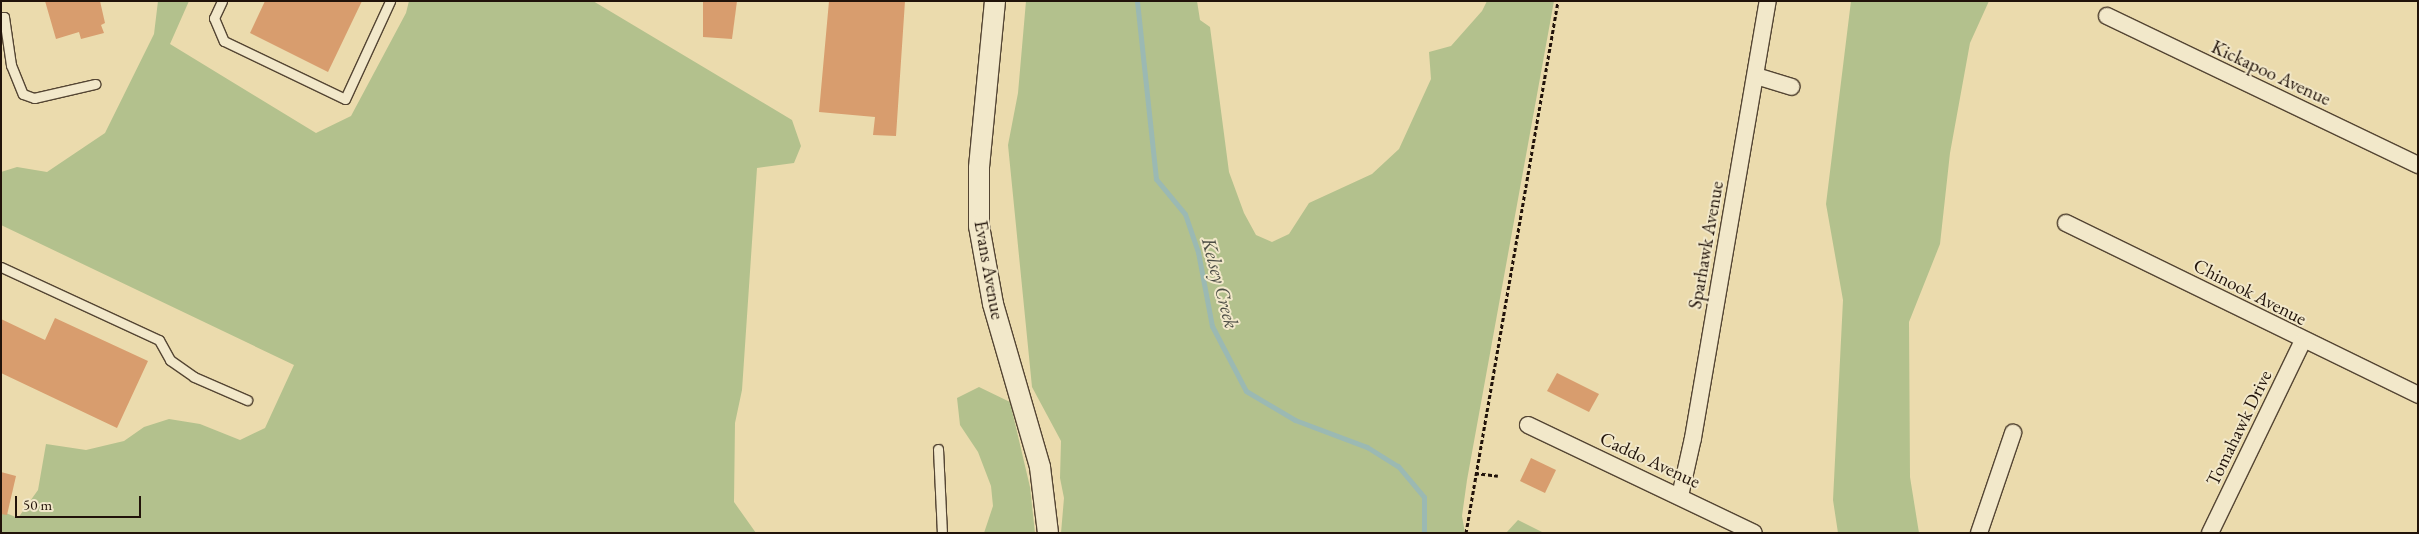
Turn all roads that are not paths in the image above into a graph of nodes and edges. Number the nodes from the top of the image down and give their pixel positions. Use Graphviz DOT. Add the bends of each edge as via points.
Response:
graph roads {
  1 [pos="222,1"];
  2 [pos="390,1"];
  3 [pos="995,1"];
  4 [pos="1768,1"];
  5 [pos="2108,16"];
  6 [pos="1,17"];
  7 [pos="1756,76"];
  8 [pos="95,84"];
  9 [pos="1791,87"];
  10 [pos="2418,165"];
  11 [pos="2066,223"];
  12 [pos="1,267"];
  13 [pos="2303,341"];
  14 [pos="2418,395"];
  15 [pos="247,400"];
  16 [pos="1528,425"];
  17 [pos="2013,433"];
  18 [pos="938,449"];
  19 [pos="1680,496"];
  20 [pos="942,533"];
  21 [pos="1048,533"];
  22 [pos="1754,533"];
  23 [pos="1979,533"];
  24 [pos="2210,533"];
  1 -- 2 [label="lane" via="214,18 224,41 345,99"];
  3 -- 21 [label="street, Evans Avenue" via="979,168 979,226 992,304 1040,467"];
  4 -- 7 [label="street, Sparhawk Avenue"];
  5 -- 10 [label="street, Kickapoo Avenue"];
  6 -- 8 [label="lane" via="4,17 11,65 22,94 34,98"];
  7 -- 9 [label="street"];
  7 -- 19 [label="street, Sparhawk Avenue"];
  11 -- 13 [label="street, Chinook Avenue"];
  12 -- 15 [label="lane" via="159,340 170,360 194,377"];
  13 -- 14 [label="street, Chinook Avenue"];
  13 -- 24 [label="street, Tomahawk Drive"];
  16 -- 19 [label="street, Caddo Avenue"];
  17 -- 23 [label="street"];
  18 -- 20 [label="lane"];
  19 -- 22 [label="street, Caddo Avenue"];
}
